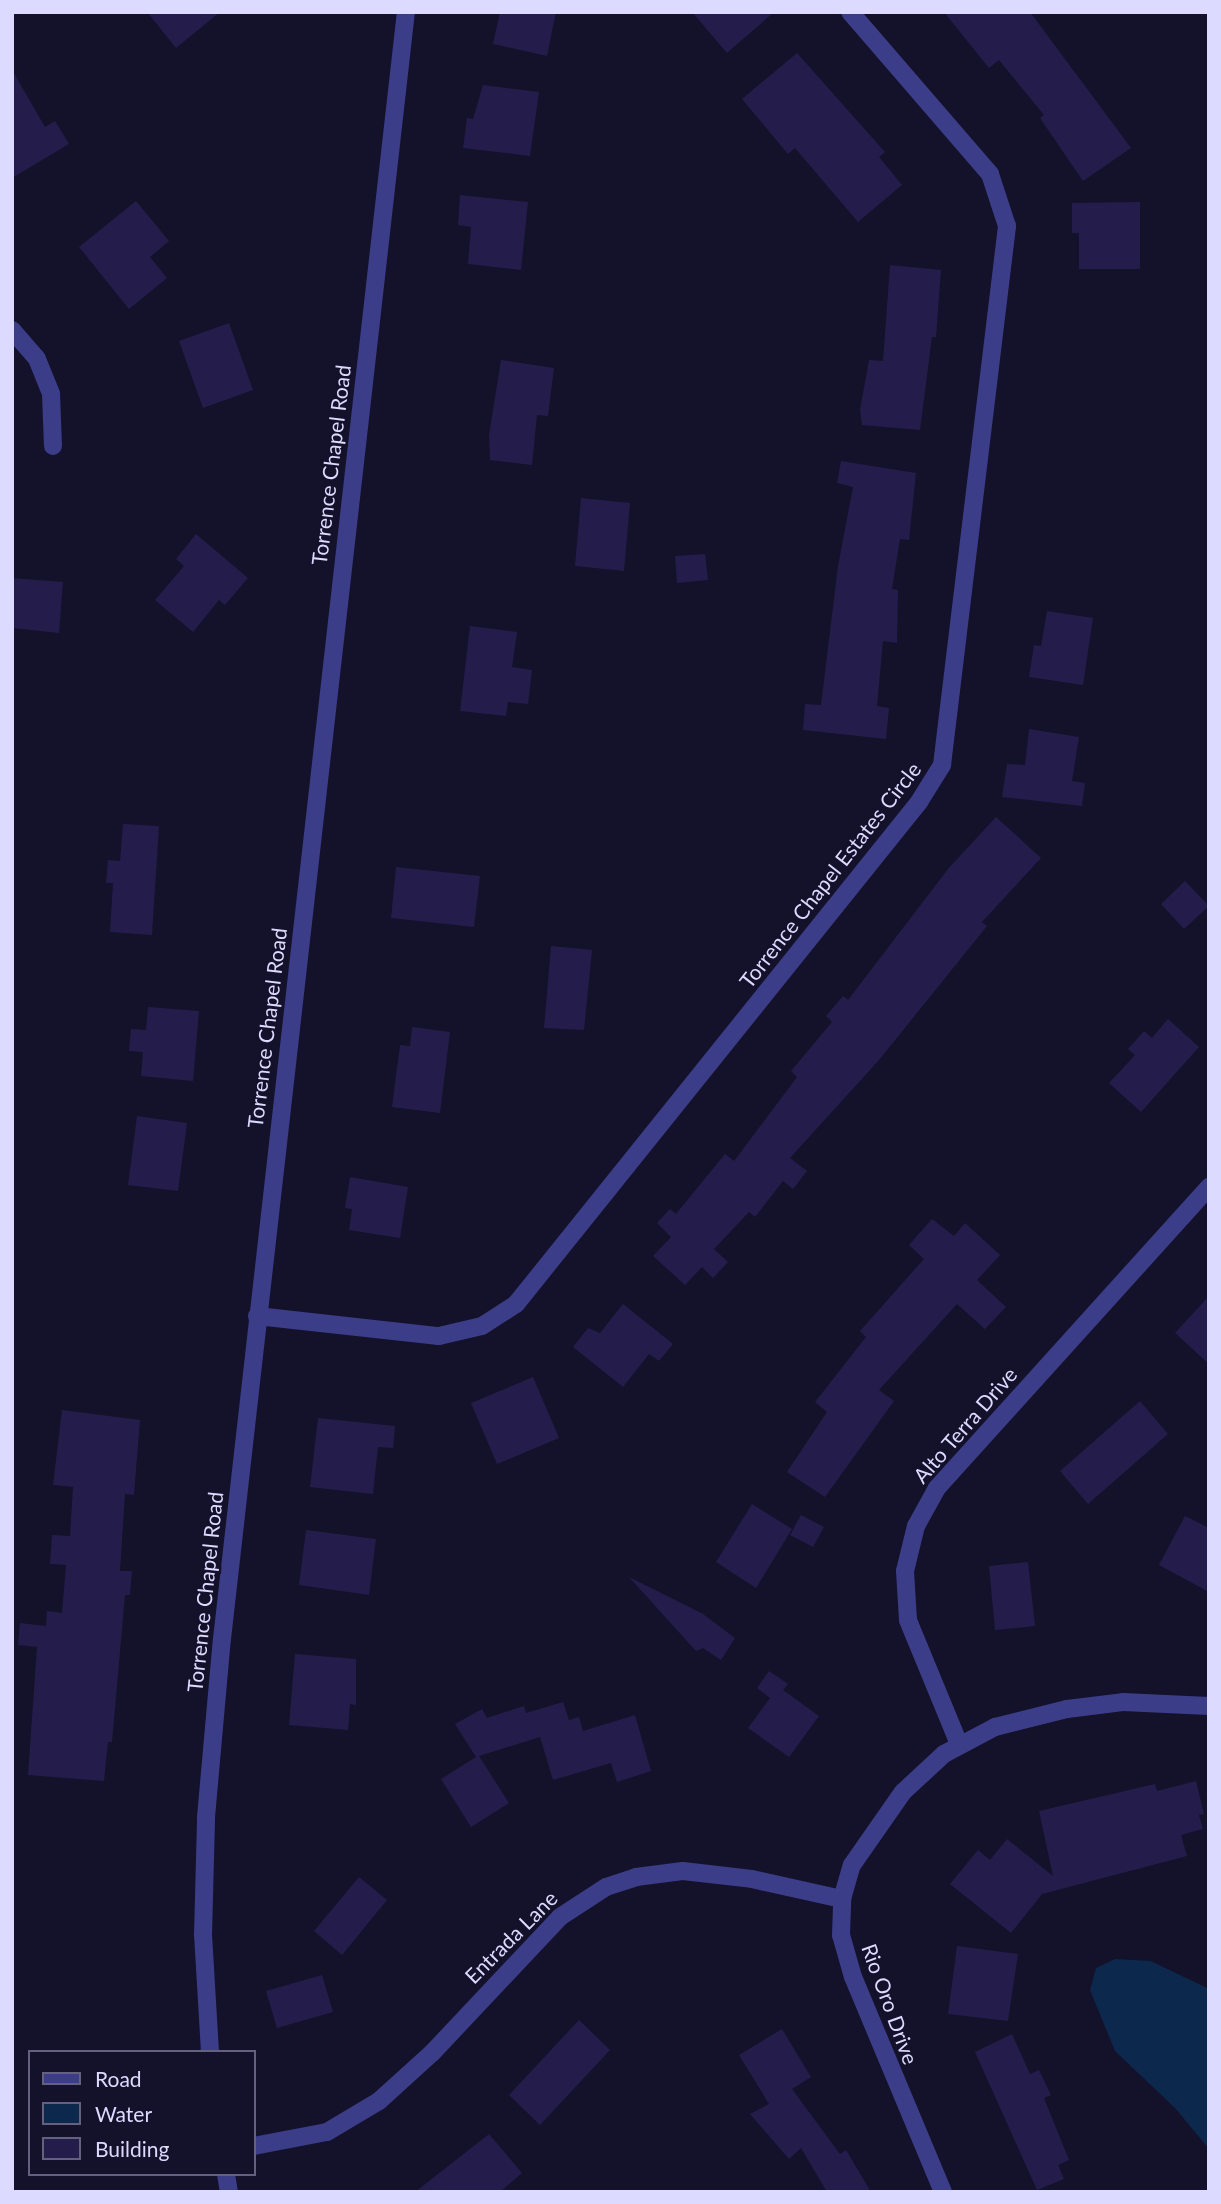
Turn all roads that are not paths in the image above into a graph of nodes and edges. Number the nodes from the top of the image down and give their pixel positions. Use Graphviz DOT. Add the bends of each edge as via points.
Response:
graph roads {
  1 [pos="406,12"];
  2 [pos="850,12"];
  3 [pos="12,330"];
  4 [pos="53,446"];
  5 [pos="1209,1187"];
  6 [pos="257,1316"];
  7 [pos="1209,1706"];
  8 [pos="960,1744"];
  9 [pos="842,1899"];
  10 [pos="210,2050"];
  11 [pos="256,2146"];
  12 [pos="943,2192"];
  1 -- 6 [label="street, Torrence Chapel Road"];
  2 -- 6 [label="street, Torrence Chapel Estates Circle" via="990,174 1007,226 942,765 919,802 516,1304 482,1326 439,1336"];
  3 -- 4 [label="street" via="37,359 51,394"];
  5 -- 8 [label="street, Alto Terra Drive" via="937,1489 916,1526 905,1572 908,1620"];
  6 -- 10 [label="street, Torrence Chapel Road" via="206,1817 202,1935"];
  7 -- 8 [label="street, Rio Oro Drive" via="1123,1702 1067,1709 1006,1724"];
  8 -- 9 [label="street, Rio Oro Drive" via="903,1792 863,1845"];
  9 -- 11 [label="street, Entrada Lane" via="752,1879 683,1871 635,1877 607,1887 560,1917 432,2053 379,2101 327,2132"];
  9 -- 12 [label="street, Rio Oro Drive" via="841,1935 853,1977"];
}
